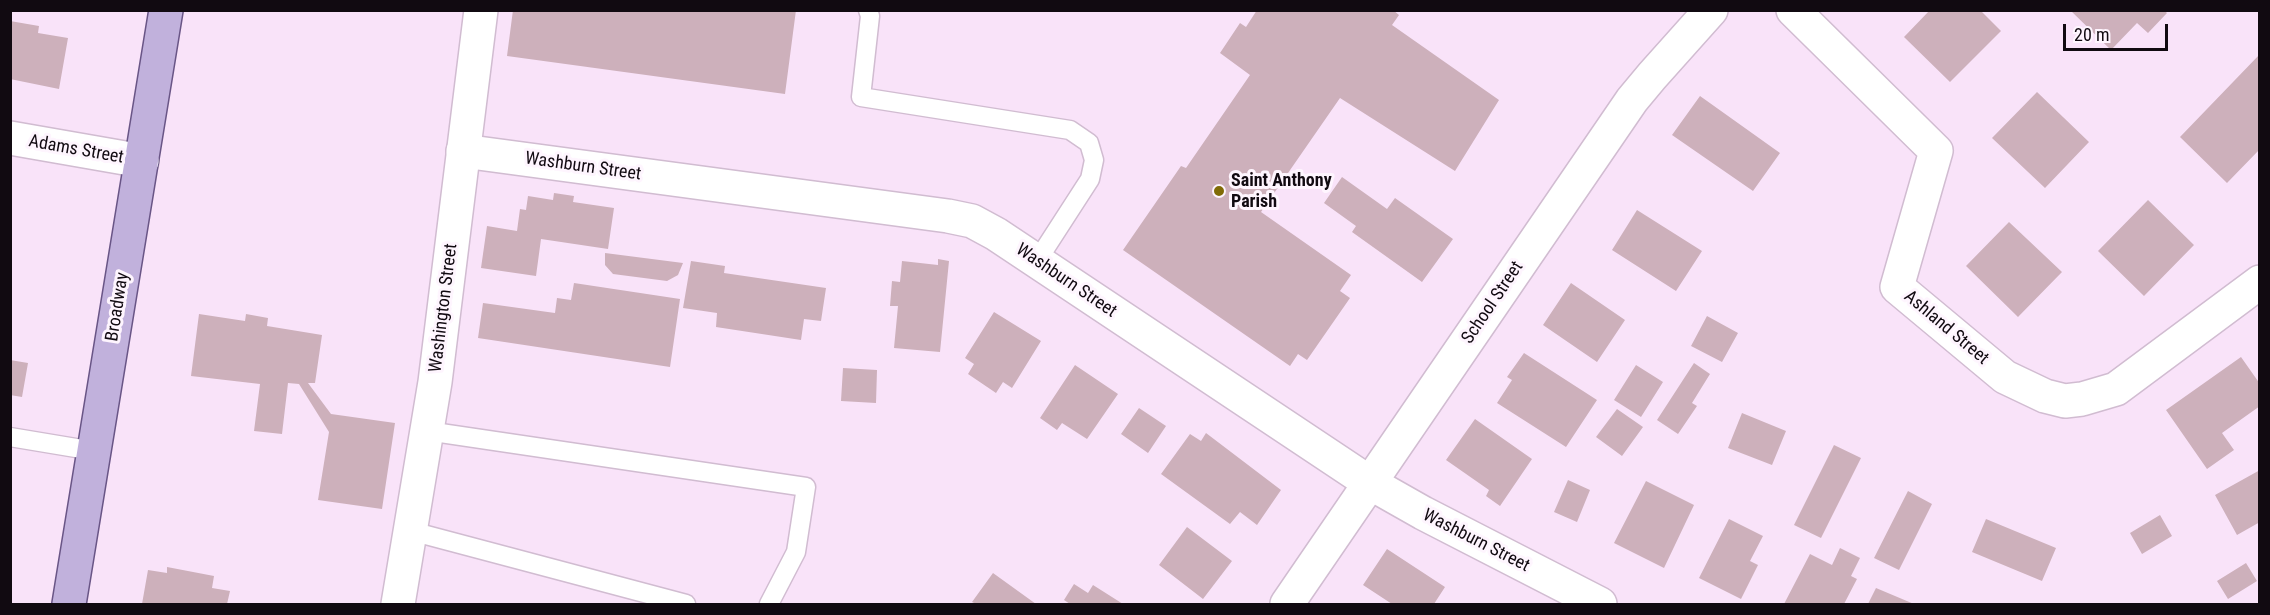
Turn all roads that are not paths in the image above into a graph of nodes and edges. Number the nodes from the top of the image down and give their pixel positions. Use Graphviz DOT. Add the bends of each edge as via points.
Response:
graph roads {
  1 [pos="166,10"];
  2 [pos="481,10"];
  3 [pos="868,10"];
  4 [pos="1711,10"];
  5 [pos="1793,10"];
  6 [pos="10,138"];
  7 [pos="464,152"];
  8 [pos="142,161"];
  9 [pos="1037,261"];
  10 [pos="2258,286"];
  11 [pos="428,431"];
  12 [pos="10,437"];
  13 [pos="94,451"];
  14 [pos="1370,483"];
  15 [pos="411,531"];
  16 [pos="69,604"];
  17 [pos="399,604"];
  18 [pos="686,604"];
  19 [pos="769,604"];
  20 [pos="1287,604"];
  21 [pos="1600,604"];
  1 -- 8 [label="main road, Broadway"];
  2 -- 7 [label="street, Washington Street"];
  3 -- 9 [label="lane" via="861,98 1070,130 1089,143 1094,160 1090,179"];
  4 -- 14 [label="street, School Street" via="1632,100"];
  5 -- 10 [label="street, Ashland Street" via="1936,152 1897,287 2005,377 2044,396 2065,401 2116,388"];
  6 -- 8 [label="street, Adams Street"];
  7 -- 9 [label="street, Washburn Street" via="961,218 984,226"];
  7 -- 11 [label="street, Washington Street"];
  8 -- 13 [label="main road, Broadway"];
  9 -- 14 [label="street, Washburn Street"];
  11 -- 15 [label="street, Washington Street"];
  11 -- 19 [label="lane" via="806,487 796,552"];
  12 -- 13 [label="lane"];
  13 -- 16 [label="main road, Broadway"];
  14 -- 20 [label="street, School Street"];
  14 -- 21 [label="street, Washburn Street"];
  15 -- 17 [label="street, Washington Street"];
  15 -- 18 [label="lane"];
}
